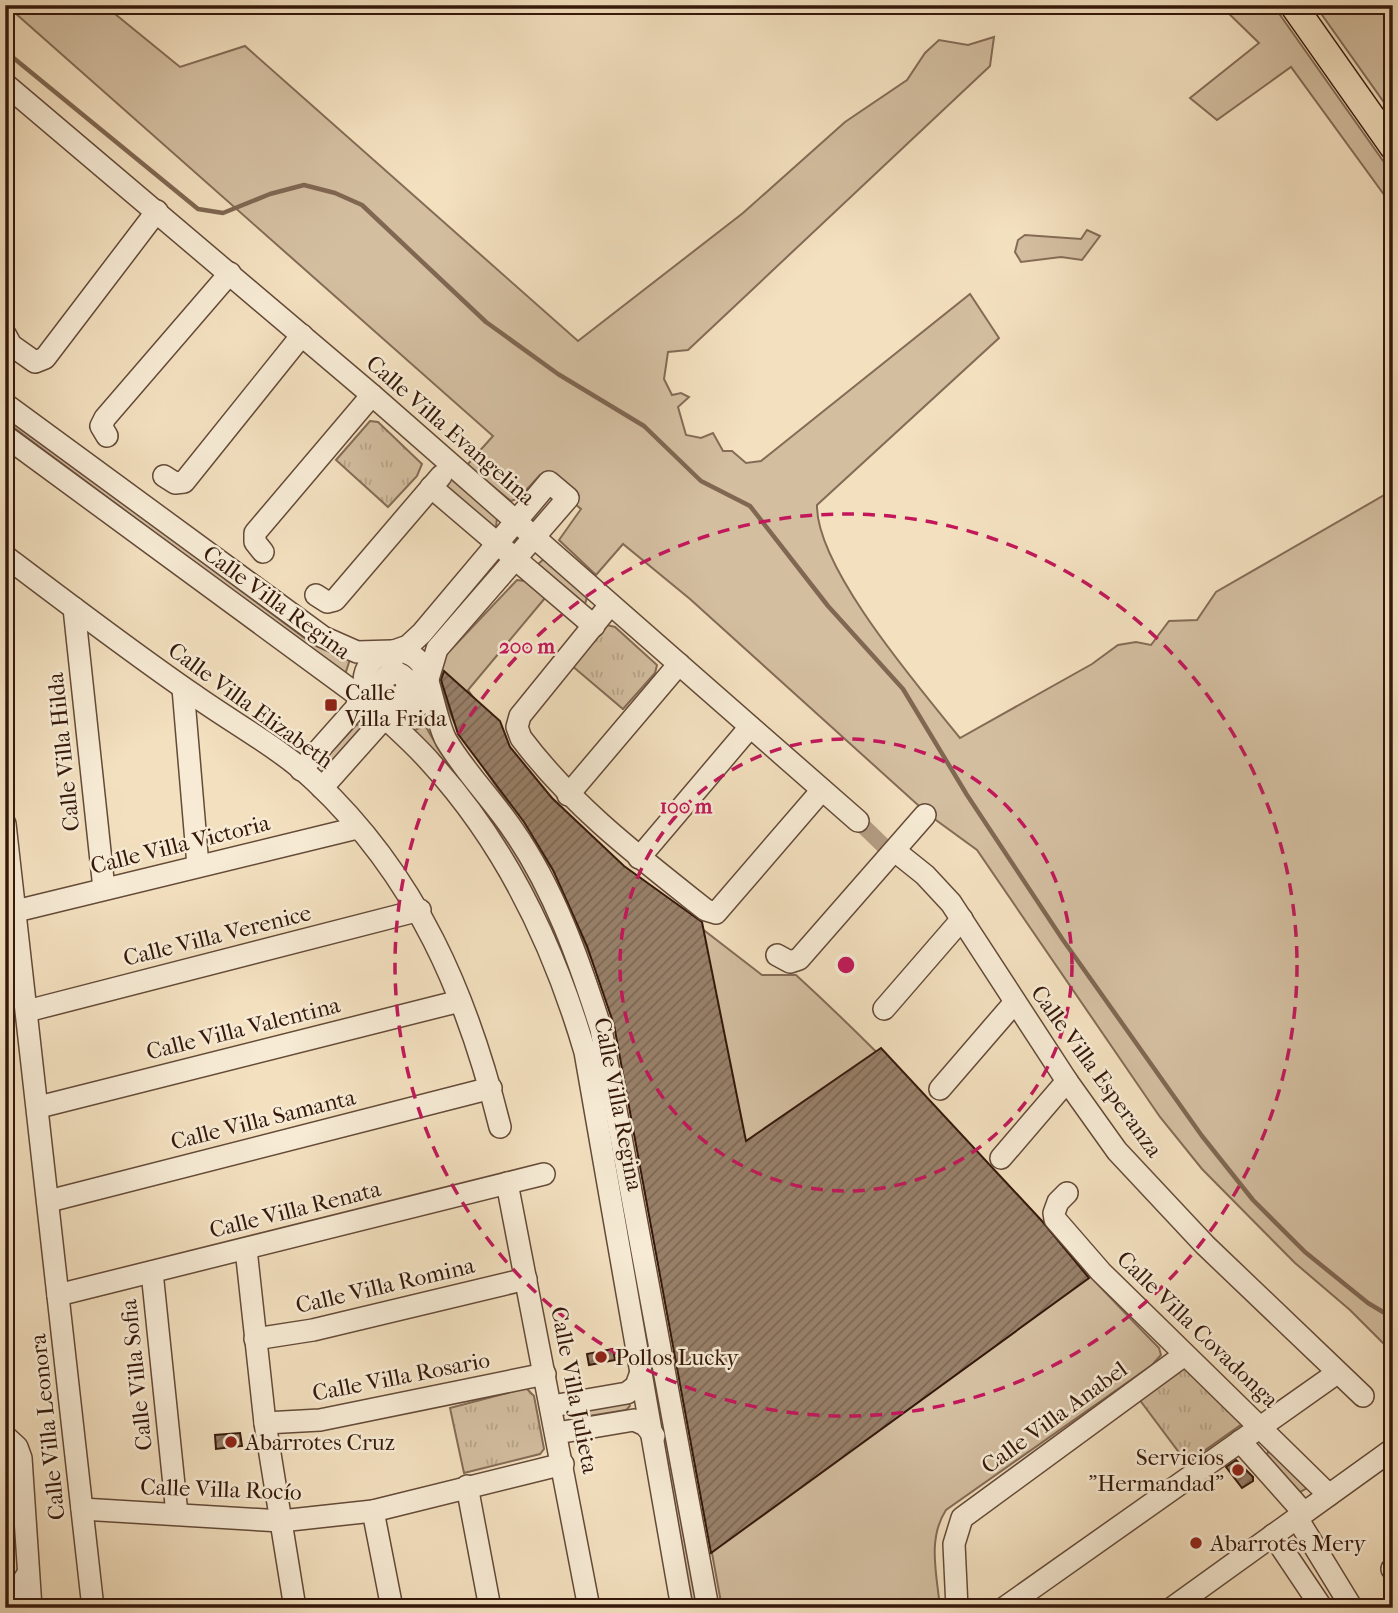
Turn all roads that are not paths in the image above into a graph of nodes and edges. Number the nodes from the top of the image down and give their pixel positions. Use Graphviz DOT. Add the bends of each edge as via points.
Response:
graph roads {
  1 [pos="1293,5"];
  2 [pos="5,84"];
  3 [pos="1393,147"];
  4 [pos="157,211"];
  5 [pos="230,273"];
  6 [pos="5,334"];
  7 [pos="302,335"];
  8 [pos="372,395"];
  9 [pos="5,404"];
  10 [pos="5,436"];
  11 [pos="107,436"];
  12 [pos="451,464"];
  13 [pos="164,476"];
  14 [pos="431,487"];
  15 [pos="514,543"];
  16 [pos="263,552"];
  17 [pos="5,556"];
  18 [pos="316,595"];
  19 [pos="610,606"];
  20 [pos="74,608"];
  21 [pos="594,626"];
  22 [pos="679,664"];
  23 [pos="395,686"];
  24 [pos="183,688"];
  25 [pos="750,727"];
  26 [pos="301,770"];
  27 [pos="322,788"];
  28 [pos="822,790"];
  29 [pos="568,795"];
  30 [pos="925,815"];
  31 [pos="858,821"];
  32 [pos="5,824"];
  33 [pos="357,828"];
  34 [pos="895,851"];
  35 [pos="639,858"];
  36 [pos="198,866"];
  37 [pos="104,889"];
  38 [pos="16,911"];
  39 [pos="420,911"];
  40 [pos="962,919"];
  41 [pos="777,955"];
  42 [pos="460,1001"];
  43 [pos="1015,1002"];
  44 [pos="884,1008"];
  45 [pos="27,1011"];
  46 [pos="1067,1081"];
  47 [pos="491,1088"];
  48 [pos="940,1089"];
  49 [pos="39,1107"];
  50 [pos="500,1128"];
  51 [pos="1001,1158"];
  52 [pos="544,1174"];
  53 [pos="507,1184"];
  54 [pos="1068,1193"];
  55 [pos="49,1202"];
  56 [pos="246,1249"];
  57 [pos="152,1272"];
  58 [pos="526,1279"];
  59 [pos="58,1294"];
  60 [pos="255,1339"];
  61 [pos="1184,1356"];
  62 [pos="665,1363"];
  63 [pos="641,1367"];
  64 [pos="1337,1373"];
  65 [pos="545,1374"];
  66 [pos="1363,1396"];
  67 [pos="643,1405"];
  68 [pos="552,1406"];
  69 [pos="265,1423"];
  70 [pos="1259,1426"];
  71 [pos="557,1433"];
  72 [pos="5,1436"];
  73 [pos="653,1437"];
  74 [pos="678,1439"];
  75 [pos="1240,1441"];
  76 [pos="1393,1449"];
  77 [pos="562,1464"];
  78 [pos="467,1486"];
  79 [pos="1329,1495"];
  80 [pos="82,1509"];
  81 [pos="373,1511"];
  82 [pos="177,1514"];
  83 [pos="1301,1516"];
  84 [pos="281,1521"];
  85 [pos="1273,1535"];
  86 [pos="18,1582"];
  87 [pos="1349,1606"];
  88 [pos="7,1608"];
  89 [pos="31,1608"];
  90 [pos="95,1608"];
  91 [pos="295,1608"];
  92 [pos="392,1608"];
  93 [pos="490,1608"];
  94 [pos="589,1608"];
  95 [pos="682,1608"];
  96 [pos="708,1608"];
  97 [pos="957,1608"];
  98 [pos="1004,1608"];
  99 [pos="1172,1608"];
  100 [pos="1322,1608"];
  1 -- 3 [label="main road"];
  2 -- 4 [label="street, Calle Villa Evangelina"];
  4 -- 5 [label="street, Calle Villa Evangelina"];
  4 -- 6 [label="street" via="45,358 35,362 24,357"];
  5 -- 7 [label="street, Calle Villa Evangelina"];
  5 -- 11 [label="street" via="105,418 101,426"];
  7 -- 8 [label="street, Calle Villa Evangelina"];
  7 -- 13 [label="street" via="184,482 175,483"];
  8 -- 12 [label="street, Calle Villa Evangelina"];
  8 -- 16 [label="street" via="255,533"];
  9 -- 23 [label="street, Calle Villa Regina" via="323,637 357,652"];
  10 -- 23 [label="street, Calle Villa Regina"];
  12 -- 14 [label="street"];
  12 -- 15 [label="street, Calle Villa Evangelina"];
  14 -- 15 [label="street, Calle Villa Evangelina"];
  14 -- 18 [label="street" via="335,600 327,602"];
  15 -- 19 [label="street, Calle Villa Evangelina"];
  15 -- 21 [label="street, Calle Villa Evangelina"];
  15 -- 23 [label="street" via="437,649"];
  15 -- 23 [label="street" via="408,646"];
  17 -- 20 [label="street, Calle Villa Elizabeth"];
  19 -- 21 [label="street"];
  19 -- 22 [label="street, Calle Villa Evangelina"];
  20 -- 24 [label="street, Calle Villa Elizabeth"];
  20 -- 37 [label="street, Calle Villa Hilda"];
  21 -- 29 [label="street" via="518,721 521,738"];
  22 -- 25 [label="street, Calle Villa Evangelina"];
  22 -- 29 [label="street"];
  23 -- 26 [label="street"];
  23 -- 27 [label="street" via="375,728"];
  23 -- 62 [label="street, Calle Villa Regina" via="433,709 446,740 514,832 579,960 601,1029"];
  23 -- 63 [label="street, Calle Villa Regina" via="433,764 478,820 528,902 558,970 585,1052"];
  24 -- 26 [label="street, Calle Villa Elizabeth"];
  24 -- 36 [label="street"];
  25 -- 28 [label="street, Calle Villa Evangelina"];
  25 -- 35 [label="street"];
  26 -- 27 [label="street, Calle Villa Elizabeth"];
  27 -- 33 [label="street, Calle Villa Elizabeth"];
  28 -- 31 [label="street, Calle Villa Evangelina"];
  28 -- 35 [label="street" via="716,913 706,911"];
  29 -- 35 [label="street"];
  30 -- 34 [label="street"];
  32 -- 38 [label="street, Calle Villa Leonora"];
  33 -- 36 [label="street, Calle Villa Victoria"];
  33 -- 39 [label="street, Calle Villa Elizabeth"];
  34 -- 40 [label="street, Calle Villa Esperanza" via="926,875"];
  34 -- 41 [label="street" via="799,959 790,962"];
  36 -- 37 [label="street, Calle Villa Victoria"];
  37 -- 38 [label="street, Calle Villa Victoria"];
  38 -- 45 [label="street, Calle Villa Leonora"];
  39 -- 42 [label="street, Calle Villa Elizabeth"];
  39 -- 45 [label="street, Calle Villa Verenice"];
  40 -- 43 [label="street, Calle Villa Esperanza"];
  40 -- 44 [label="street"];
  42 -- 47 [label="street, Calle Villa Elizabeth"];
  42 -- 49 [label="street, Calle Villa Valentina"];
  43 -- 46 [label="street, Calle Villa Esperanza"];
  43 -- 48 [label="street"];
  45 -- 49 [label="street, Calle Villa Leonora"];
  46 -- 51 [label="street"];
  46 -- 64 [label="street, Calle Villa Esperanza" via="1117,1151 1165,1205"];
  47 -- 50 [label="street, Calle Villa Elizabeth"];
  47 -- 55 [label="street, Calle Villa Samanta"];
  49 -- 55 [label="street, Calle Villa Leonora"];
  52 -- 53 [label="street, Calle Villa Renata"];
  53 -- 56 [label="street, Calle Villa Renata"];
  53 -- 58 [label="street, Calle Villa Julieta"];
  54 -- 61 [label="street, Calle Villa Covadonga" via="1055,1208 1055,1219"];
  55 -- 59 [label="street, Calle Villa Leonora"];
  56 -- 57 [label="street, Calle Villa Renata"];
  56 -- 60 [label="street"];
  57 -- 59 [label="street, Calle Villa Renata"];
  57 -- 82 [label="street, Calle Villa Sofia"];
  58 -- 60 [label="street, Calle Villa Romina" via="313,1330"];
  58 -- 65 [label="street, Calle Villa Julieta"];
  59 -- 80 [label="street, Calle Villa Leonora"];
  60 -- 69 [label="street"];
  61 -- 70 [label="street, Calle Villa Covadonga"];
  61 -- 97 [label="street, Calle Villa Anabel" via="967,1512 958,1524 954,1544"];
  62 -- 63 [label="street" via="652,1372"];
  62 -- 67 [label="street" via="664,1389"];
  62 -- 74 [label="street, Calle Villa Regina"];
  63 -- 67 [label="street, Calle Villa Regina"];
  64 -- 66 [label="street, Calle Villa Esperanza"];
  64 -- 70 [label="street"];
  65 -- 68 [label="street, Calle Villa Julieta"];
  65 -- 69 [label="street, Calle Villa Rosario" via="320,1420"];
  67 -- 68 [label="street"];
  67 -- 71 [label="street"];
  67 -- 73 [label="street" via="645,1424"];
  67 -- 74 [label="street, Calle Villa Regina"];
  68 -- 71 [label="street, Calle Villa Julieta"];
  69 -- 84 [label="street"];
  70 -- 75 [label="street"];
  70 -- 79 [label="street, Calle Villa Covadonga"];
  71 -- 77 [label="street, Calle Villa Julieta"];
  72 -- 86 [label="street" via="21,1458"];
  73 -- 74 [label="street" via="658,1428 667,1426"];
  73 -- 95 [label="street"];
  74 -- 96 [label="street, Calle Villa Regina"];
  75 -- 83 [label="street"];
  75 -- 98 [label="street"];
  76 -- 79 [label="street"];
  77 -- 78 [label="street, Calle Villa Rocío"];
  77 -- 94 [label="street, Calle Villa Julieta"];
  78 -- 81 [label="street, Calle Villa Rocío"];
  78 -- 93 [label="street"];
  79 -- 83 [label="street"];
  80 -- 82 [label="street, Calle Villa Rocío"];
  80 -- 90 [label="street, Calle Villa Leonora"];
  81 -- 84 [label="street, Calle Villa Rocío"];
  81 -- 92 [label="street"];
  82 -- 84 [label="street, Calle Villa Rocío"];
  83 -- 85 [label="street"];
  83 -- 87 [label="street"];
  84 -- 91 [label="street"];
  85 -- 99 [label="street"];
  85 -- 100 [label="street"];
  86 -- 88 [label="street"];
  86 -- 89 [label="street"];
}
